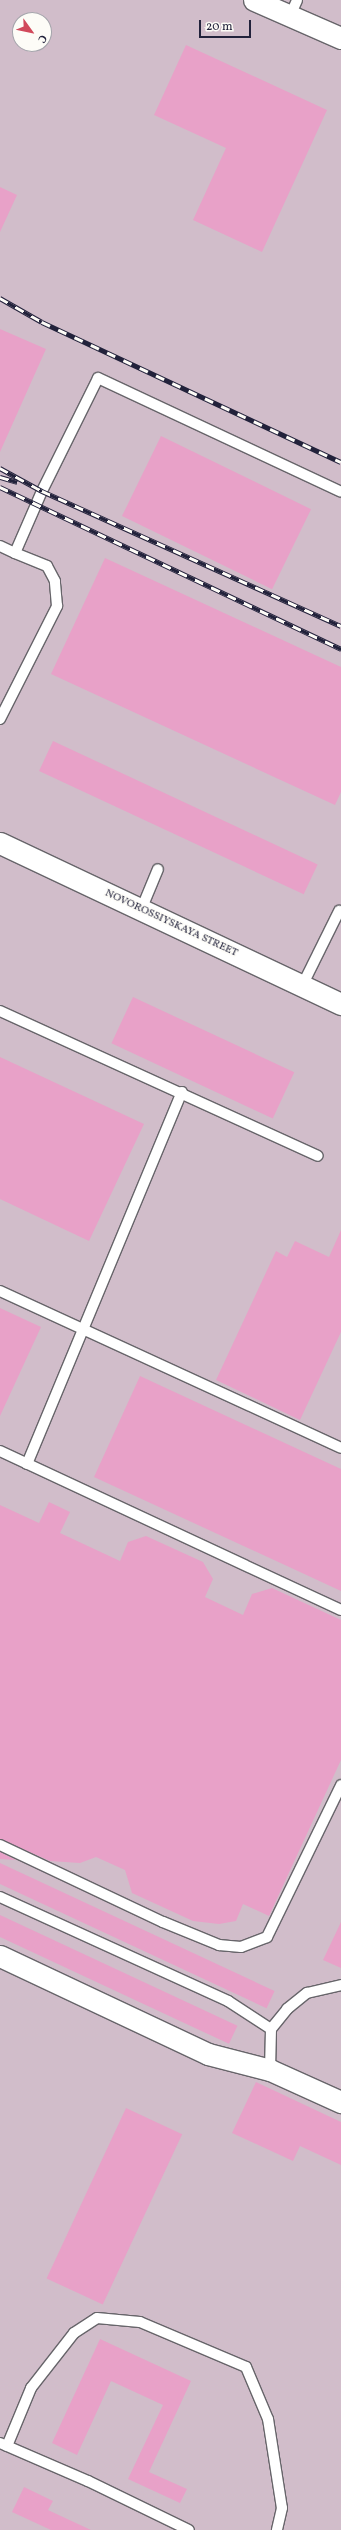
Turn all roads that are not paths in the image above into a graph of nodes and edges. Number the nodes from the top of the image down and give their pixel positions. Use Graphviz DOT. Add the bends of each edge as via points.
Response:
graph roads {
  1 [pos="254,0"];
  2 [pos="293,8"];
  3 [pos="341,38"];
  4 [pos="341,492"];
  5 [pos="0,546"];
  6 [pos="15,553"];
  7 [pos="0,719"];
  8 [pos="0,843"];
  9 [pos="158,869"];
  10 [pos="141,910"];
  11 [pos="339,911"];
  12 [pos="302,986"];
  13 [pos="341,1004"];
  14 [pos="0,1012"];
  15 [pos="182,1092"];
  16 [pos="318,1156"];
  17 [pos="0,1291"];
  18 [pos="84,1329"];
  19 [pos="341,1448"];
  20 [pos="0,1451"];
  21 [pos="27,1464"];
  22 [pos="341,1610"];
  23 [pos="341,1785"];
  24 [pos="0,1845"];
  25 [pos="0,1897"];
  26 [pos="0,1956"];
  27 [pos="336,1986"];
  28 [pos="341,1991"];
  29 [pos="271,2029"];
  30 [pos="270,2070"];
  31 [pos="341,2102"];
  32 [pos="4,2445"];
  33 [pos="189,2530"];
  34 [pos="277,2530"];
  1 -- 2 [label="street"];
  2 -- 3 [label="street"];
  4 -- 6 [label="lane" via="98,378 42,491"];
  5 -- 6 [label="lane"];
  6 -- 7 [label="lane" via="47,566 55,580 57,606"];
  8 -- 10 [label="street, NOVOROSSIYSKAYA STREET"];
  9 -- 10 [label="lane"];
  10 -- 12 [label="street, NOVOROSSIYSKAYA STREET"];
  11 -- 12 [label="lane"];
  12 -- 13 [label="street, NOVOROSSIYSKAYA STREET"];
  14 -- 15 [label="lane"];
  15 -- 16 [label="lane"];
  15 -- 18 [label="lane"];
  17 -- 18 [label="lane"];
  18 -- 19 [label="lane"];
  18 -- 21 [label="lane"];
  20 -- 21 [label="lane"];
  21 -- 22 [label="lane"];
  23 -- 24 [label="lane" via="267,1937 241,1947 219,1945 163,1922"];
  25 -- 29 [label="lane" via="228,2001"];
  26 -- 30 [label="street" via="208,2054"];
  27 -- 28 [label="lane"];
  27 -- 29 [label="lane" via="307,1992 287,2009"];
  29 -- 30 [label="lane"];
  30 -- 31 [label="street"];
  32 -- 33 [label="lane"];
  32 -- 34 [label="lane" via="31,2388 74,2333 97,2318 140,2322 246,2367 268,2419 282,2508"];
}
